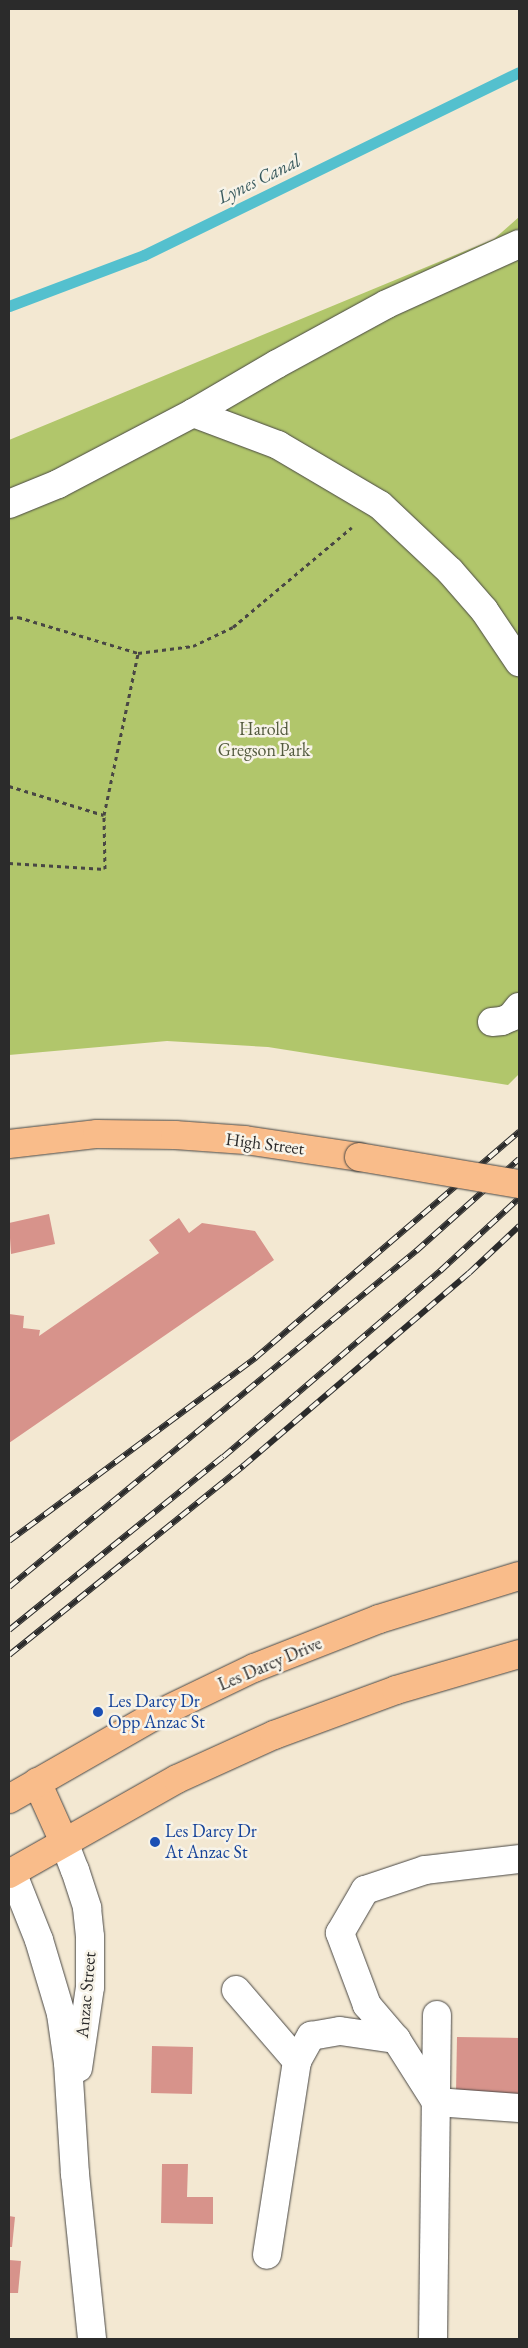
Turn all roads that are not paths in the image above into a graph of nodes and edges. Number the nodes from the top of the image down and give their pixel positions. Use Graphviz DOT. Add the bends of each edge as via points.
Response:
graph roads {
  1 [pos="519,244"];
  2 [pos="193,413"];
  3 [pos="9,504"];
  4 [pos="519,662"];
  5 [pos="519,1007"];
  6 [pos="492,1022"];
  7 [pos="9,1144"];
  8 [pos="519,1184"];
  9 [pos="519,1576"];
  10 [pos="519,1654"];
  11 [pos="37,1782"];
  12 [pos="9,1799"];
  13 [pos="64,1842"];
  14 [pos="519,1859"];
  15 [pos="10,1871"];
  16 [pos="236,1990"];
  17 [pos="437,2015"];
  18 [pos="396,2039"];
  19 [pos="297,2060"];
  20 [pos="436,2102"];
  21 [pos="519,2108"];
  22 [pos="73,2122"];
  23 [pos="266,2255"];
  24 [pos="92,2339"];
  25 [pos="433,2339"];
  1 -- 2 [label="street" via="387,304"];
  2 -- 3 [label="street" via="58,484"];
  2 -- 4 [label="street" via="278,445 380,505 450,571 484,610"];
  5 -- 6 [label="street" via="511,1017"];
  7 -- 8 [label="main road, High Street, bridge" via="97,1134 245,1140"];
  9 -- 11 [label="main road, Les Darcy Drive" via="379,1619 254,1668 152,1718"];
  10 -- 13 [label="main road" via="396,1690 274,1735 177,1779"];
  11 -- 12 [label="main road, Les Darcy Drive"];
  11 -- 13 [label="main road"];
  13 -- 15 [label="main road"];
  13 -- 22 [label="street, Anzac Street" via="87,1908 90,1937 90,1987"];
  14 -- 18 [label="street" via="425,1870 365,1890 340,1933 367,2005"];
  15 -- 22 [label="street, Anzac Street" via="39,1940 61,2014"];
  16 -- 19 [label="street"];
  17 -- 20 [label="street"];
  18 -- 19 [label="street" via="340,2031 311,2036"];
  18 -- 20 [label="street"];
  19 -- 23 [label="street"];
  20 -- 21 [label="street"];
  20 -- 25 [label="street"];
  22 -- 24 [label="street, Anzac Street" via="75,2174"];
}
